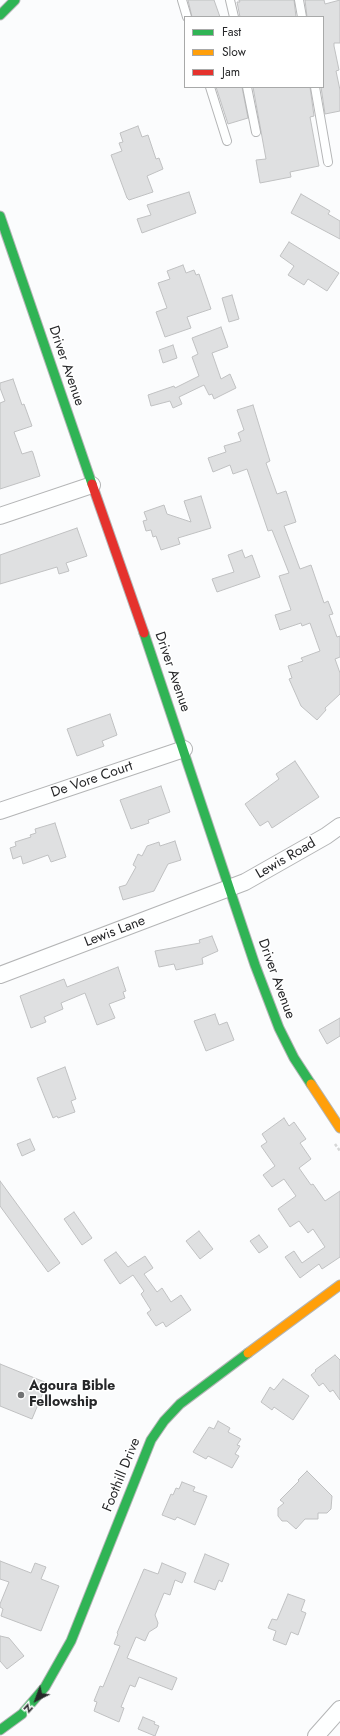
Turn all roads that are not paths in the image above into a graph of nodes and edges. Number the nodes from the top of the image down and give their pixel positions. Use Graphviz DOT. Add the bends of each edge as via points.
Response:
graph roads {
  1 [pos="15,0"];
  2 [pos="182,0"];
  3 [pos="230,0"];
  4 [pos="299,0"];
  5 [pos="0,15"];
  6 [pos="187,16"];
  7 [pos="234,16"];
  8 [pos="302,16"];
  9 [pos="210,88"];
  10 [pos="247,88"];
  11 [pos="315,88"];
  12 [pos="256,132"];
  13 [pos="227,141"];
  14 [pos="328,162"];
  15 [pos="0,216"];
  16 [pos="92,485"];
  17 [pos="0,516"];
  18 [pos="184,749"];
  19 [pos="0,811"];
  20 [pos="340,826"];
  21 [pos="230,888"];
  22 [pos="0,975"];
  23 [pos="340,1128"];
  24 [pos="340,1285"];
  25 [pos="340,1709"];
  26 [pos="7,1730"];
  27 [pos="316,1736"];
  1 -- 5 [label="street"];
  2 -- 6 [label="lane"];
  3 -- 7 [label="lane"];
  4 -- 8 [label="lane"];
  9 -- 13 [label="lane"];
  10 -- 12 [label="lane"];
  11 -- 14 [label="lane"];
  15 -- 16 [label="street, Driver Avenue"];
  16 -- 17 [label="street"];
  16 -- 18 [label="street, Driver Avenue"];
  18 -- 19 [label="street, De Vore Court"];
  18 -- 21 [label="street, Driver Avenue"];
  20 -- 21 [label="street, Lewis Road" via="277,864"];
  21 -- 22 [label="street, Lewis Lane"];
  21 -- 23 [label="street, Driver Avenue" via="279,1028 309,1082"];
  24 -- 26 [label="street, Foothill Drive" via="180,1404 164,1421 150,1440 71,1642 45,1687"];
  25 -- 27 [label="street"];
}
